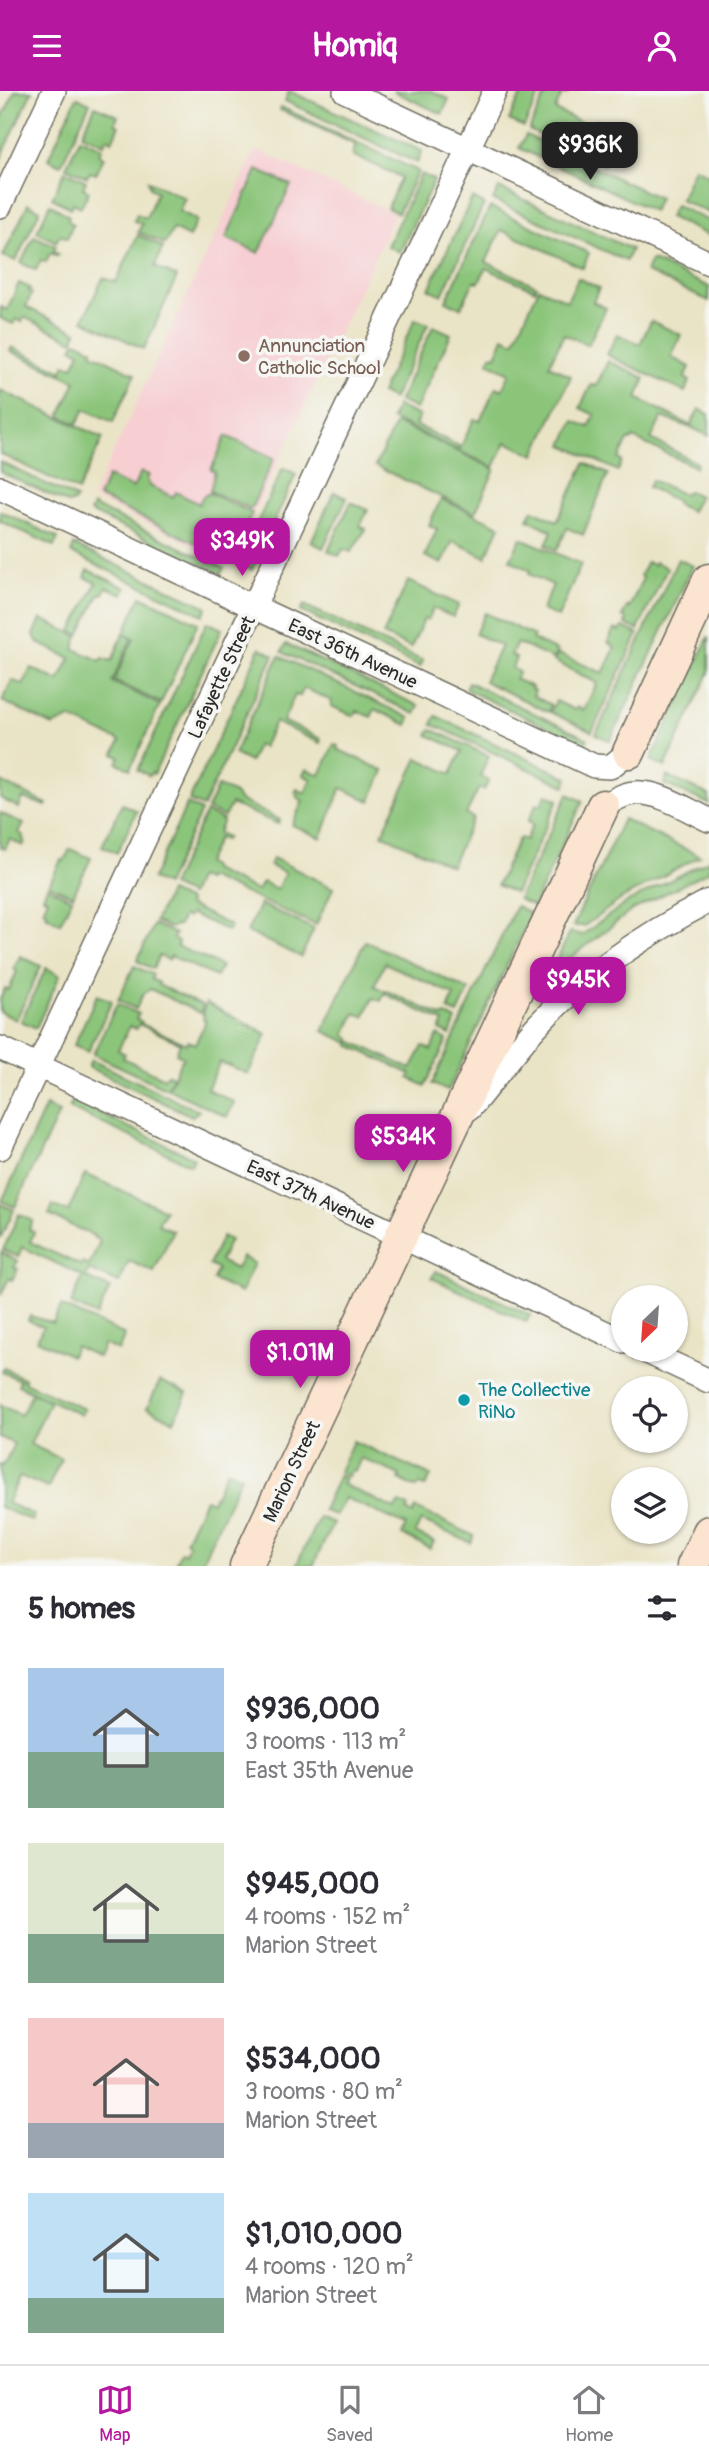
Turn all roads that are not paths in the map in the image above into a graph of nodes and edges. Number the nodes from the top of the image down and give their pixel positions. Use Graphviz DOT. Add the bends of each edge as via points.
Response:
graph roads {
  1 [pos="54,91"];
  2 [pos="345,91"];
  3 [pos="495,91"];
  4 [pos="467,149"];
  5 [pos="0,206"];
  6 [pos="709,263"];
  7 [pos="0,488"];
  8 [pos="709,580"];
  9 [pos="253,607"];
  10 [pos="629,752"];
  11 [pos="603,806"];
  12 [pos="709,820"];
  13 [pos="709,901"];
  14 [pos="0,1048"];
  15 [pos="39,1066"];
  16 [pos="451,1132"];
  17 [pos="0,1148"];
  18 [pos="402,1237"];
  19 [pos="611,1335"];
  20 [pos="669,1362"];
  21 [pos="709,1381"];
  22 [pos="709,1532"];
  23 [pos="246,1566"];
  24 [pos="693,1566"];
  1 -- 5 [label="street"];
  2 -- 4 [label="street"];
  3 -- 4 [label="street, Lafayette Street"];
  4 -- 6 [label="street"];
  4 -- 9 [label="street, Lafayette Street"];
  7 -- 9 [label="street, East 36th Avenue"];
  8 -- 10 [label="street"];
  9 -- 10 [label="street, East 36th Avenue" via="594,766 610,767"];
  9 -- 15 [label="street, Lafayette Street"];
  11 -- 12 [label="street" via="635,792 655,795"];
  11 -- 16 [label="street, Marion Street"];
  13 -- 16 [label="street" via="650,934 582,984 536,1027"];
  14 -- 15 [label="street, East 37th Avenue"];
  15 -- 17 [label="street, Lafayette Street"];
  15 -- 18 [label="street, East 37th Avenue"];
  16 -- 18 [label="street, Marion Street"];
  18 -- 19 [label="street, East 37th Avenue"];
  18 -- 23 [label="street, Marion Street"];
  20 -- 21 [label="street"];
  22 -- 24 [label="street"];
}
